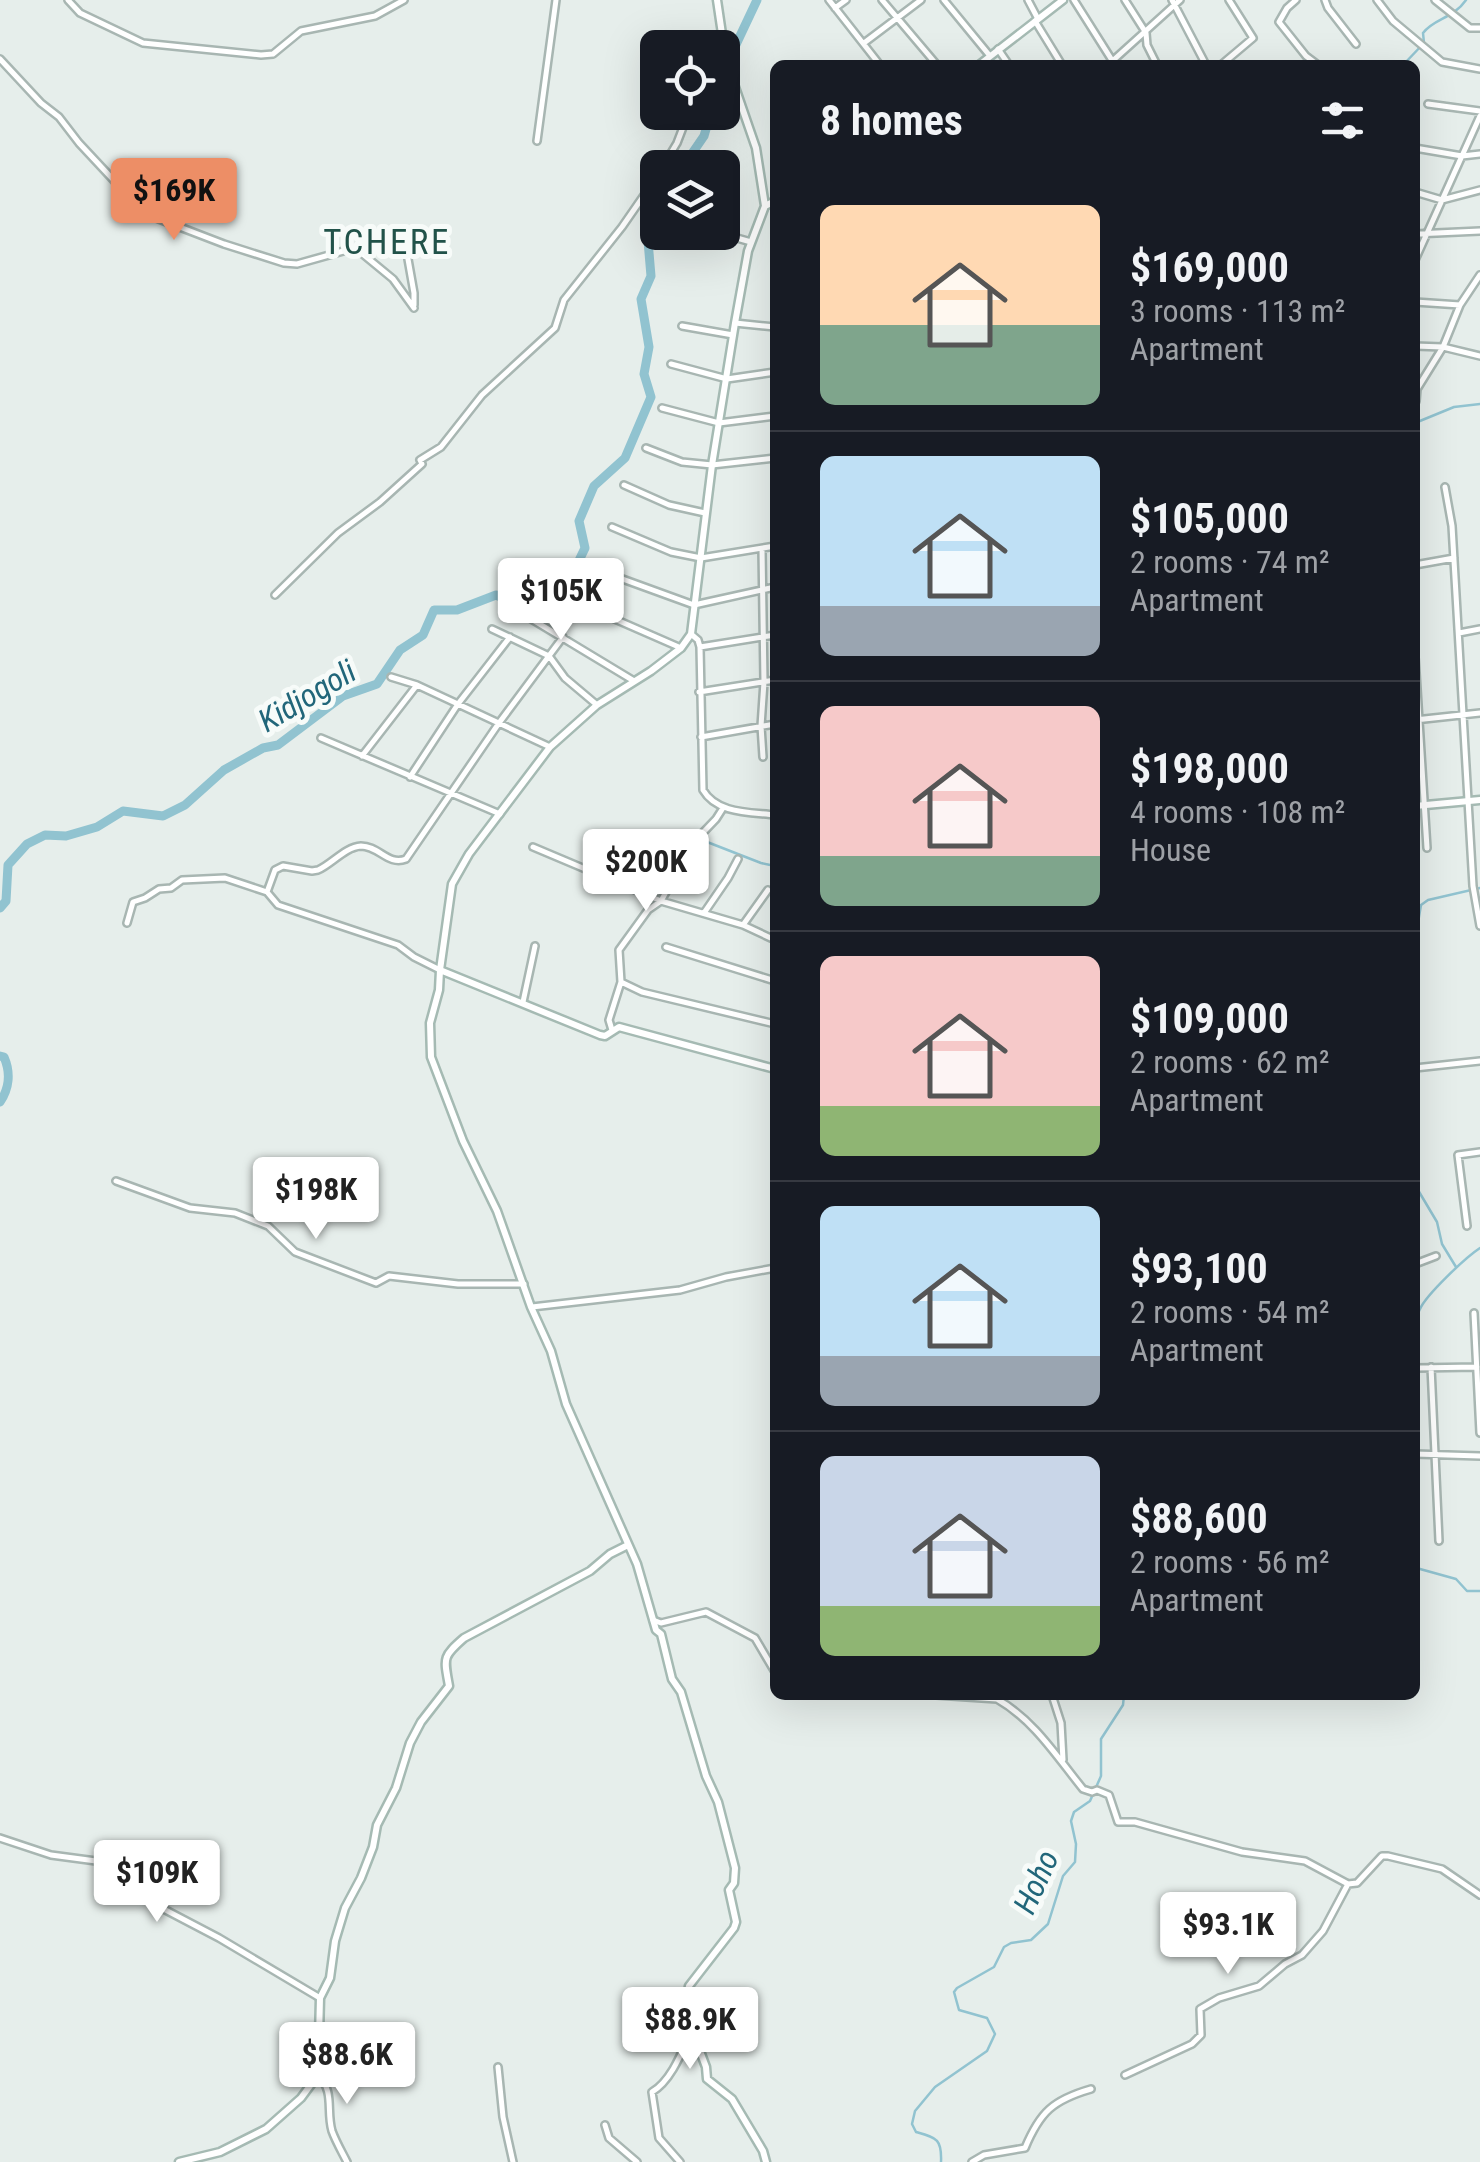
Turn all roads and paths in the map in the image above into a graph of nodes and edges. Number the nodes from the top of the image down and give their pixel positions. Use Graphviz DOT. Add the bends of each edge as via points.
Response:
graph roads {
  1 [pos="68,0"];
  2 [pos="404,0"];
  3 [pos="556,0"];
  4 [pos="718,0"];
  5 [pos="829,0"];
  6 [pos="846,0"];
  7 [pos="882,0"];
  8 [pos="921,0"];
  9 [pos="944,0"];
  10 [pos="1028,0"];
  11 [pos="1062,0"];
  12 [pos="1074,0"];
  13 [pos="1125,0"];
  14 [pos="1229,0"];
  15 [pos="1281,0"];
  16 [pos="1296,0"];
  17 [pos="1324,0"];
  18 [pos="1377,0"];
  19 [pos="1436,0"];
  20 [pos="1176,1"];
  21 [pos="835,8"];
  22 [pos="1287,8"];
  23 [pos="897,18"];
  24 [pos="1037,20"];
  25 [pos="1480,28"];
  26 [pos="721,30"];
  27 [pos="1146,33"];
  28 [pos="864,43"];
  29 [pos="1356,44"];
  30 [pos="998,49"];
  31 [pos="990,56"];
  32 [pos="0,59"];
  33 [pos="876,60"];
  34 [pos="933,60"];
  35 [pos="985,60"];
  36 [pos="1006,60"];
  37 [pos="1059,60"];
  38 [pos="1110,60"];
  39 [pos="1115,60"];
  40 [pos="1154,60"];
  41 [pos="1204,60"];
  42 [pos="1227,60"];
  43 [pos="1311,60"];
  44 [pos="1480,69"];
  45 [pos="1428,104"];
  46 [pos="740,105"];
  47 [pos="1480,114"];
  48 [pos="537,140"];
  49 [pos="1420,149"];
  50 [pos="1480,154"];
  51 [pos="1462,156"];
  52 [pos="1480,190"];
  53 [pos="1420,193"];
  54 [pos="1442,200"];
  55 [pos="640,201"];
  56 [pos="770,204"];
  57 [pos="765,206"];
  58 [pos="403,231"];
  59 [pos="1480,232"];
  60 [pos="1420,234"];
  61 [pos="1426,235"];
  62 [pos="740,239"];
  63 [pos="751,242"];
  64 [pos="1420,249"];
  65 [pos="1480,275"];
  66 [pos="1420,302"];
  67 [pos="1460,305"];
  68 [pos="735,323"];
  69 [pos="682,326"];
  70 [pos="770,326"];
  71 [pos="733,336"];
  72 [pos="1420,346"];
  73 [pos="1443,347"];
  74 [pos="1480,356"];
  75 [pos="671,364"];
  76 [pos="770,373"];
  77 [pos="727,379"];
  78 [pos="1420,383"];
  79 [pos="662,408"];
  80 [pos="770,417"];
  81 [pos="719,423"];
  82 [pos="646,448"];
  83 [pos="770,459"];
  84 [pos="712,465"];
  85 [pos="624,485"];
  86 [pos="1446,487"];
  87 [pos="706,514"];
  88 [pos="612,527"];
  89 [pos="770,547"];
  90 [pos="762,549"];
  91 [pos="701,558"];
  92 [pos="1454,558"];
  93 [pos="596,563"];
  94 [pos="1420,564"];
  95 [pos="770,588"];
  96 [pos="761,590"];
  97 [pos="276,595"];
  98 [pos="574,597"];
  99 [pos="694,606"];
  100 [pos="528,617"];
  101 [pos="492,629"];
  102 [pos="1480,629"];
  103 [pos="1459,633"];
  104 [pos="690,634"];
  105 [pos="770,636"];
  106 [pos="510,637"];
  107 [pos="563,637"];
  108 [pos="762,638"];
  109 [pos="700,647"];
  110 [pos="680,648"];
  111 [pos="549,656"];
  112 [pos="391,676"];
  113 [pos="770,681"];
  114 [pos="634,682"];
  115 [pos="764,682"];
  116 [pos="417,685"];
  117 [pos="699,692"];
  118 [pos="458,704"];
  119 [pos="597,705"];
  120 [pos="1480,713"];
  121 [pos="1463,714"];
  122 [pos="1420,719"];
  123 [pos="499,724"];
  124 [pos="770,725"];
  125 [pos="760,726"];
  126 [pos="701,737"];
  127 [pos="321,738"];
  128 [pos="550,747"];
  129 [pos="362,756"];
  130 [pos="1420,756"];
  131 [pos="763,757"];
  132 [pos="410,776"];
  133 [pos="451,794"];
  134 [pos="1480,800"];
  135 [pos="1467,801"];
  136 [pos="1420,805"];
  137 [pos="1424,805"];
  138 [pos="723,808"];
  139 [pos="500,814"];
  140 [pos="770,814"];
  141 [pos="533,848"];
  142 [pos="1427,848"];
  143 [pos="738,859"];
  144 [pos="768,890"];
  145 [pos="266,892"];
  146 [pos="661,901"];
  147 [pos="704,912"];
  148 [pos="127,923"];
  149 [pos="743,925"];
  150 [pos="1480,926"];
  151 [pos="770,938"];
  152 [pos="535,946"];
  153 [pos="666,947"];
  154 [pos="440,970"];
  155 [pos="770,979"];
  156 [pos="621,982"];
  157 [pos="523,1002"];
  158 [pos="770,1023"];
  159 [pos="612,1030"];
  160 [pos="1480,1061"];
  161 [pos="770,1067"];
  162 [pos="1420,1067"];
  163 [pos="1480,1152"];
  164 [pos="116,1181"];
  165 [pos="1467,1226"];
  166 [pos="1436,1256"];
  167 [pos="1420,1262"];
  168 [pos="770,1269"];
  169 [pos="524,1284"];
  170 [pos="531,1307"];
  171 [pos="1474,1313"];
  172 [pos="1432,1367"];
  173 [pos="1479,1367"];
  174 [pos="1420,1368"];
  175 [pos="1480,1433"];
  176 [pos="1420,1454"];
  177 [pos="1436,1454"];
  178 [pos="1480,1456"];
  179 [pos="1439,1541"];
  180 [pos="628,1545"];
  181 [pos="653,1620"];
  182 [pos="770,1664"];
  183 [pos="998,1700"];
  184 [pos="1053,1700"];
  185 [pos="1063,1764"];
  186 [pos="0,1838"];
  187 [pos="1348,1884"];
  188 [pos="1480,1896"];
  189 [pos="320,1998"];
  190 [pos="692,2029"];
  191 [pos="498,2068"];
  192 [pos="318,2075"];
  193 [pos="1125,2075"];
  194 [pos="1091,2089"];
  195 [pos="605,2126"];
  196 [pos="179,2162"];
  197 [pos="347,2162"];
  198 [pos="513,2162"];
  199 [pos="636,2162"];
  200 [pos="680,2162"];
  201 [pos="766,2162"];
  202 [pos="972,2162"];
  1 -- 2 [label="street" via="80,13 143,43 261,55 273,54 301,30 374,16"];
  3 -- 48 [label="street"];
  4 -- 26 [label="street"];
  5 -- 21 [label="street"];
  6 -- 21 [label="street"];
  7 -- 23 [label="street"];
  8 -- 23 [label="street"];
  9 -- 31 [label="street"];
  10 -- 24 [label="street"];
  11 -- 24 [label="street"];
  12 -- 38 [label="street"];
  13 -- 27 [label="street"];
  14 -- 42 [label="street" via="1254,38"];
  15 -- 22 [label="street"];
  16 -- 22 [label="street"];
  17 -- 29 [label="street"];
  18 -- 44 [label="street" via="1442,62"];
  19 -- 25 [label="street" via="1470,28"];
  20 -- 27 [label="street"];
  20 -- 41 [label="street"];
  21 -- 28 [label="street"];
  22 -- 43 [label="street" via="1279,22"];
  23 -- 28 [label="street"];
  23 -- 34 [label="street"];
  24 -- 30 [label="street"];
  24 -- 37 [label="street"];
  27 -- 39 [label="street"];
  27 -- 40 [label="street"];
  28 -- 33 [label="street"];
  30 -- 31 [label="street"];
  30 -- 36 [label="street"];
  31 -- 35 [label="street"];
  32 -- 58 [label="street" via="152,216 292,264 359,251 393,279 414,308"];
  45 -- 47 [label="street"];
  46 -- 57 [label="street" via="756,148"];
  47 -- 51 [label="street"];
  49 -- 51 [label="street"];
  50 -- 51 [label="street"];
  51 -- 54 [label="street"];
  52 -- 54 [label="street"];
  53 -- 54 [label="street"];
  54 -- 61 [label="street"];
  55 -- 97 [label="street" via="564,300 554,328 482,394 441,446"];
  56 -- 57 [label="street"];
  57 -- 63 [label="street"];
  59 -- 61 [label="street"];
  60 -- 61 [label="street"];
  61 -- 64 [label="street"];
  62 -- 63 [label="street"];
  63 -- 68 [label="street"];
  65 -- 67 [label="street"];
  66 -- 67 [label="street"];
  67 -- 73 [label="street"];
  68 -- 70 [label="street"];
  68 -- 71 [label="street"];
  69 -- 71 [label="street"];
  71 -- 77 [label="street"];
  72 -- 73 [label="street"];
  73 -- 74 [label="street"];
  73 -- 78 [label="street"];
  75 -- 77 [label="street"];
  76 -- 77 [label="street"];
  77 -- 81 [label="street"];
  79 -- 81 [label="street"];
  80 -- 81 [label="street"];
  81 -- 84 [label="street"];
  82 -- 84 [label="street"];
  83 -- 84 [label="street"];
  84 -- 87 [label="street"];
  85 -- 87 [label="street"];
  86 -- 92 [label="street"];
  87 -- 91 [label="street"];
  88 -- 91 [label="street"];
  89 -- 90 [label="street"];
  90 -- 91 [label="street"];
  90 -- 96 [label="street"];
  91 -- 99 [label="street"];
  92 -- 94 [label="street"];
  92 -- 103 [label="street"];
  93 -- 99 [label="street"];
  95 -- 96 [label="street"];
  96 -- 99 [label="street"];
  96 -- 108 [label="street"];
  98 -- 110 [label="street"];
  99 -- 104 [label="street"];
  100 -- 107 [label="street"];
  101 -- 106 [label="street"];
  102 -- 103 [label="street"];
  103 -- 121 [label="street"];
  104 -- 109 [label="street"];
  104 -- 110 [label="street"];
  105 -- 108 [label="street"];
  106 -- 111 [label="street"];
  106 -- 118 [label="street"];
  107 -- 111 [label="street"];
  107 -- 114 [label="street"];
  108 -- 109 [label="street"];
  108 -- 115 [label="street"];
  109 -- 117 [label="street"];
  110 -- 114 [label="street"];
  111 -- 119 [label="street"];
  111 -- 123 [label="street"];
  112 -- 116 [label="street"];
  113 -- 115 [label="street"];
  114 -- 119 [label="street"];
  115 -- 117 [label="street"];
  115 -- 125 [label="street"];
  116 -- 118 [label="street"];
  116 -- 129 [label="street"];
  117 -- 126 [label="street"];
  118 -- 123 [label="street"];
  118 -- 132 [label="street"];
  119 -- 128 [label="street"];
  120 -- 121 [label="street"];
  121 -- 122 [label="street"];
  121 -- 135 [label="street"];
  123 -- 128 [label="street"];
  123 -- 133 [label="street"];
  124 -- 125 [label="street"];
  125 -- 126 [label="street"];
  125 -- 131 [label="street"];
  126 -- 138 [label="street" via="703,790"];
  127 -- 129 [label="street"];
  128 -- 139 [label="street"];
  129 -- 132 [label="street"];
  130 -- 137 [label="street"];
  132 -- 133 [label="street"];
  133 -- 139 [label="street"];
  133 -- 145 [label="street" via="400,862 368,846 353,848 312,872 280,867"];
  134 -- 135 [label="street"];
  135 -- 137 [label="street"];
  135 -- 150 [label="street"];
  136 -- 137 [label="street"];
  137 -- 142 [label="street"];
  138 -- 140 [label="street"];
  138 -- 146 [label="street" via="693,843"];
  139 -- 154 [label="street" via="452,884"];
  141 -- 146 [label="street"];
  143 -- 147 [label="street"];
  144 -- 149 [label="street"];
  145 -- 148 [label="street" via="225,878 182,880 133,902"];
  145 -- 154 [label="street" via="278,905 398,945"];
  146 -- 147 [label="street"];
  146 -- 156 [label="street" via="619,950"];
  147 -- 149 [label="street"];
  149 -- 151 [label="street"];
  152 -- 157 [label="street"];
  153 -- 155 [label="street"];
  154 -- 157 [label="street"];
  154 -- 169 [label="street" via="430,1056"];
  156 -- 158 [label="street"];
  156 -- 159 [label="street"];
  157 -- 159 [label="street" via="606,1036"];
  159 -- 161 [label="street"];
  160 -- 162 [label="street"];
  163 -- 165 [label="street" via="1458,1155"];
  164 -- 169 [label="street" via="190,1208 235,1213 268,1226 296,1252 376,1283 389,1276"];
  166 -- 167 [label="street"];
  168 -- 170 [label="street" via="680,1290"];
  169 -- 170 [label="street"];
  170 -- 180 [label="street"];
  171 -- 173 [label="street"];
  172 -- 173 [label="street"];
  172 -- 174 [label="street"];
  172 -- 177 [label="street"];
  173 -- 175 [label="street"];
  176 -- 177 [label="street"];
  177 -- 178 [label="street"];
  177 -- 179 [label="street"];
  180 -- 181 [label="street"];
  180 -- 189 [label="street" via="447,1653 450,1686 410,1743 345,1908"];
  181 -- 182 [label="street" via="706,1612 755,1638"];
  181 -- 190 [label="street" via="736,1868 729,1890 736,1922 690,1986"];
  183 -- 185 [label="street" via="1035,1728"];
  184 -- 185 [label="street"];
  185 -- 187 [label="street" via="1083,1790 1109,1795 1118,1822 1305,1861"];
  186 -- 189 [label="street" via="96,1861 156,1905"];
  187 -- 188 [label="street" via="1388,1856 1442,1869"];
  187 -- 193 [label="street" via="1323,1932 1302,1954 1260,1986 1200,2009 1201,2036 1192,2044"];
  189 -- 192 [label="street"];
  190 -- 200 [label="street" via="652,2092 659,2138"];
  190 -- 201 [label="street" via="708,2079 732,2099"];
  191 -- 198 [label="street"];
  192 -- 196 [label="street" via="266,2129 220,2152"];
  192 -- 197 [label="street"];
  194 -- 202 [label="street" via="1065,2096 1036,2122 1024,2148"];
  195 -- 199 [label="street"];
}
